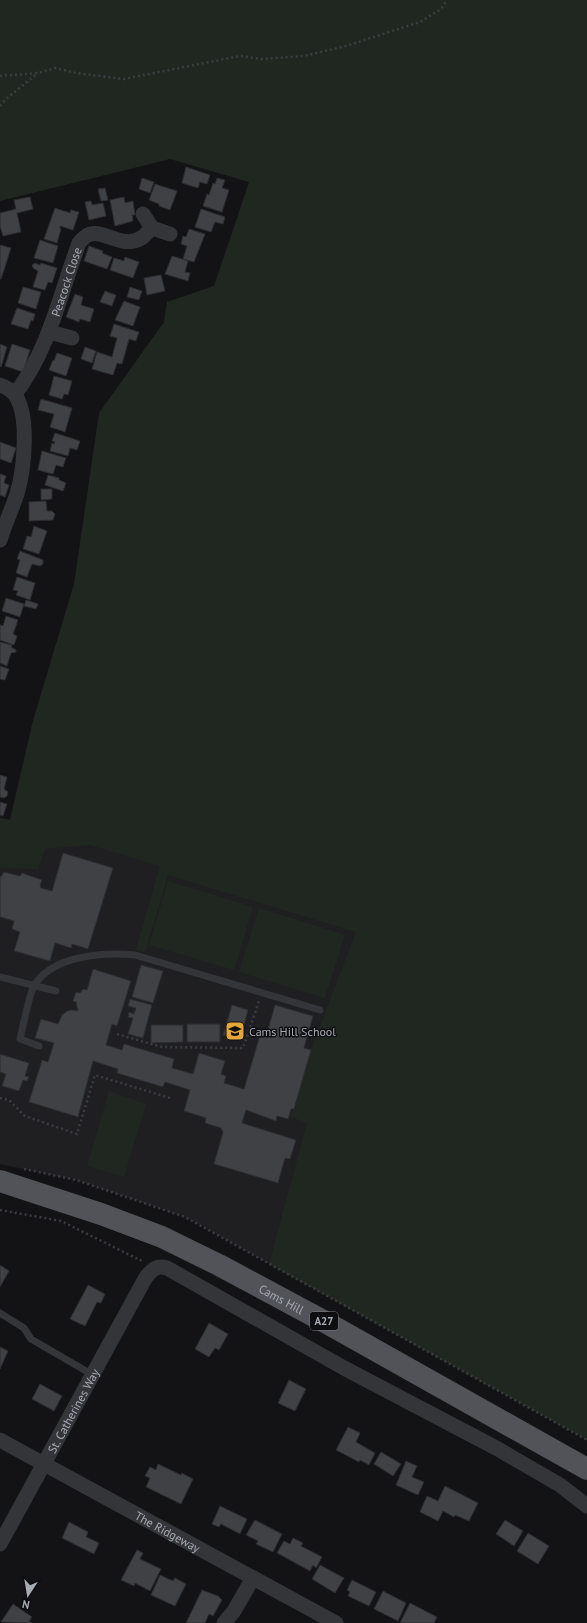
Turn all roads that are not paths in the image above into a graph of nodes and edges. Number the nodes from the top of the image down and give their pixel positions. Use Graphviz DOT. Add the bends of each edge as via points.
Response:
graph roads {
  1 [pos="143,214"];
  2 [pos="152,228"];
  3 [pos="170,234"];
  4 [pos="49,332"];
  5 [pos="72,338"];
  6 [pos="0,384"];
  7 [pos="15,394"];
  8 [pos="1,536"];
  9 [pos="0,977"];
  10 [pos="34,986"];
  11 [pos="56,991"];
  12 [pos="320,1010"];
  13 [pos="39,1046"];
  14 [pos="0,1181"];
  15 [pos="0,1190"];
  16 [pos="49,1198"];
  17 [pos="0,1313"];
  18 [pos="93,1375"];
  19 [pos="0,1440"];
  20 [pos="45,1464"];
  21 [pos="587,1469"];
  22 [pos="587,1506"];
  23 [pos="0,1544"];
  24 [pos="253,1578"];
  25 [pos="224,1623"];
  26 [pos="336,1623"];
  1 -- 2 [label="street"];
  2 -- 3 [label="street"];
  2 -- 4 [label="street, Peacock Close" via="143,237 132,241 117,240 96,232 84,236 76,251"];
  4 -- 5 [label="street, Peacock Close"];
  4 -- 7 [label="street, Peacock Close" via="31,372"];
  6 -- 7 [label="street"];
  7 -- 8 [label="street" via="22,416 23,464 17,493"];
  9 -- 10 [label="lane"];
  10 -- 11 [label="lane"];
  10 -- 12 [label="lane" via="43,975 71,960 113,953 135,955"];
  10 -- 13 [label="lane" via="20,1039"];
  14 -- 16 [label="main road, Cams Hill / A27"];
  15 -- 16 [label="main road, Cams Hill / A27"];
  16 -- 21 [label="main road, Cams Hill / A27" via="162,1237 219,1265"];
  17 -- 18 [label="lane" via="24,1328 31,1339"];
  18 -- 20 [label="street, St. Catherines Way"];
  18 -- 22 [label="street, St. Catherines Way" via="151,1272 159,1266 167,1268 344,1368 498,1449 560,1485"];
  19 -- 20 [label="street, The Ridgeway"];
  20 -- 23 [label="street, St. Catherines Way"];
  20 -- 24 [label="street, The Ridgeway"];
  24 -- 25 [label="street"];
  24 -- 26 [label="street, The Ridgeway"];
}
